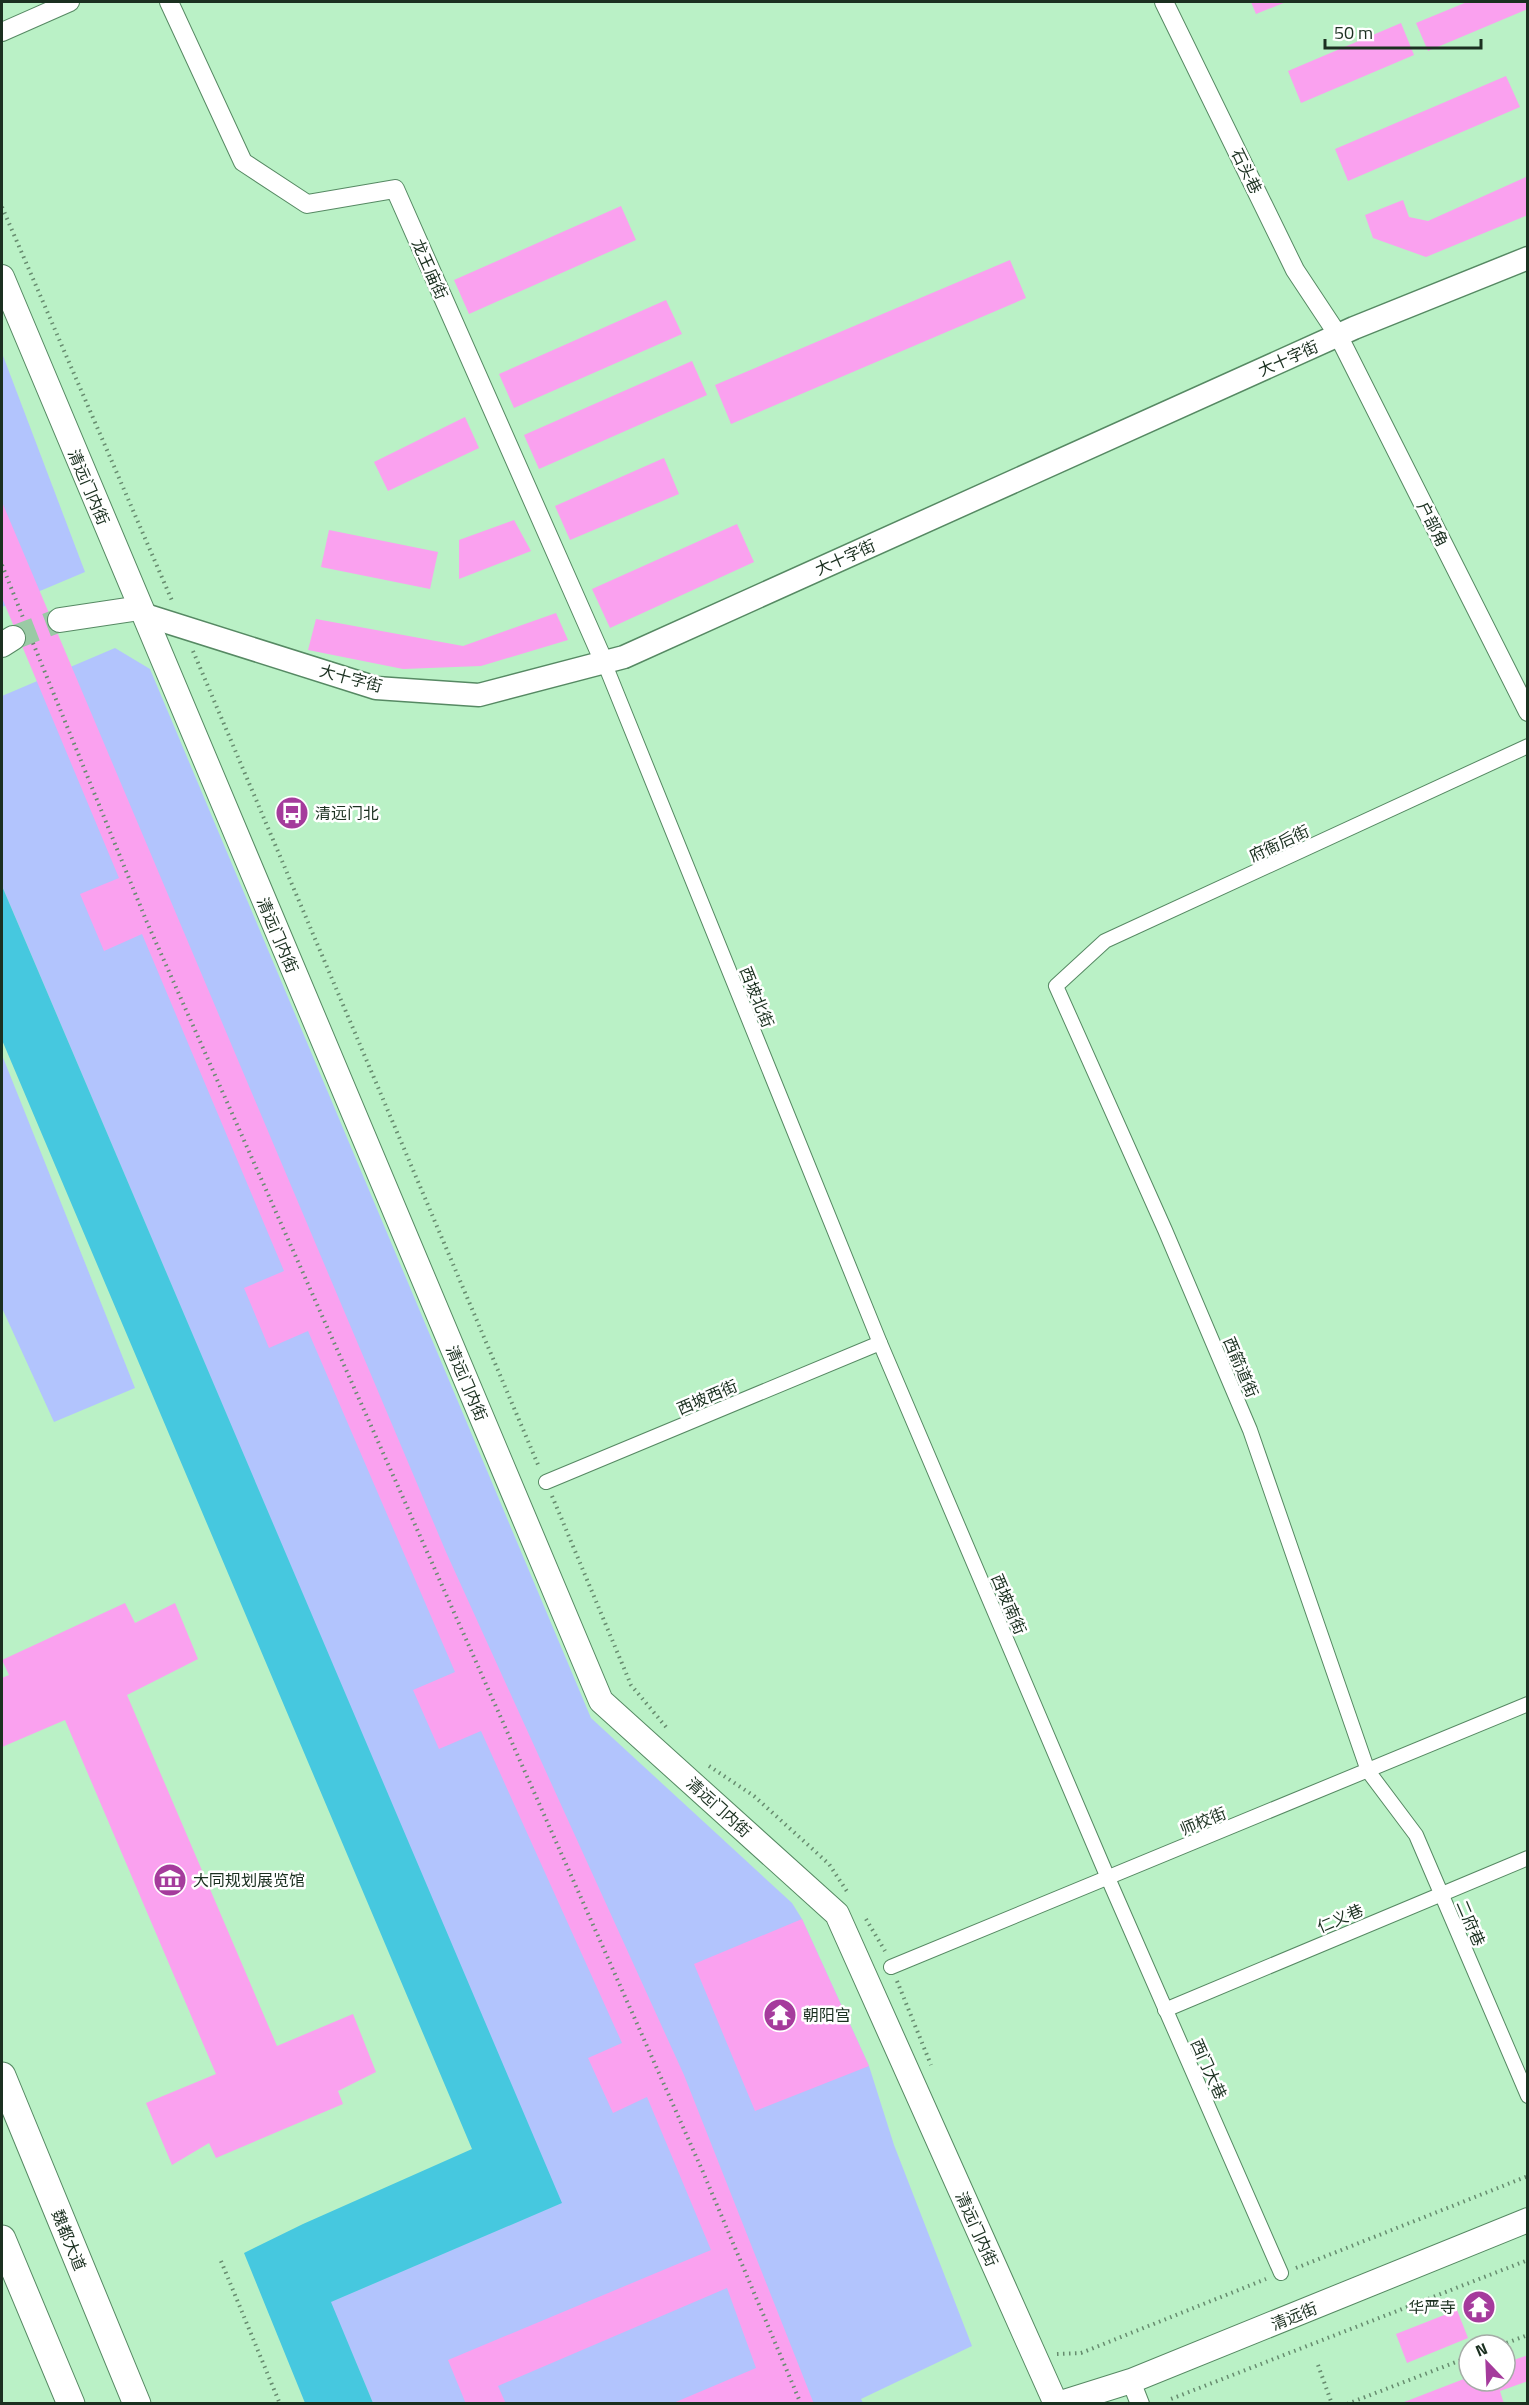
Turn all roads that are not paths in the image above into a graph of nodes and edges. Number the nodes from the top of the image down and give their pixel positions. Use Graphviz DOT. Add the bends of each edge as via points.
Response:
graph roads {
  1 [pos="70,2"];
  2 [pos="169,2"];
  3 [pos="1164,2"];
  4 [pos="2,32"];
  5 [pos="1527,258"];
  6 [pos="2,277"];
  7 [pos="1338,335"];
  8 [pos="140,608"];
  9 [pos="60,620"];
  10 [pos="604,662"];
  11 [pos="1527,712"];
  12 [pos="1527,746"];
  13 [pos="1056,986"];
  14 [pos="880,1343"];
  15 [pos="546,1482"];
  16 [pos="1527,1704"];
  17 [pos="1368,1771"];
  18 [pos="1527,1858"];
  19 [pos="1108,1878"];
  20 [pos="1441,1893"];
  21 [pos="891,1967"];
  22 [pos="1165,2010"];
  23 [pos="2,2076"];
  24 [pos="1527,2096"];
  25 [pos="1527,2220"];
  26 [pos="2,2239"];
  27 [pos="1281,2273"];
  28 [pos="1131,2380"];
  29 [pos="71,2403"];
  30 [pos="137,2403"];
  31 [pos="1057,2403"];
  32 [pos="1140,2403"];
  1 -- 4 [label="street"];
  2 -- 10 [label="street, 龙王庙街" via="243,162 307,204 395,189"];
  3 -- 7 [label="street, 石头巷" via="1295,270"];
  5 -- 7 [label="street, 大十字街"];
  6 -- 8 [label="main road, 清远门内街"];
  7 -- 10 [label="street, 大十字街" via="635,652"];
  7 -- 11 [label="street, 户部角"];
  8 -- 9 [label="main road"];
  8 -- 10 [label="street, 大十字街" via="145,615 376,688 479,695"];
  8 -- 31 [label="main road, 清远门内街" via="601,1701 837,1914"];
  10 -- 14 [label="street, 西坡北街"];
  12 -- 13 [label="street, 府衙后街" via="1105,941"];
  13 -- 17 [label="street, 西箭道街" via="1250,1430"];
  14 -- 15 [label="street, 西坡西街"];
  14 -- 19 [label="street, 西坡南街"];
  16 -- 17 [label="street, 师校街"];
  17 -- 19 [label="street, 师校街"];
  17 -- 20 [label="street, 二府巷" via="1416,1835"];
  18 -- 20 [label="street, 仁义巷"];
  19 -- 21 [label="street, 师校街"];
  19 -- 22 [label="street, 西门大巷"];
  20 -- 22 [label="street, 仁义巷"];
  20 -- 24 [label="street, 二府巷"];
  22 -- 27 [label="street, 西门大巷"];
  23 -- 30 [label="main road, 魏都大道"];
  25 -- 28 [label="main road, 清远街"];
  26 -- 29 [label="main road"];
  28 -- 31 [label="main road, 清远街"];
  28 -- 32 [label="street"];
}
